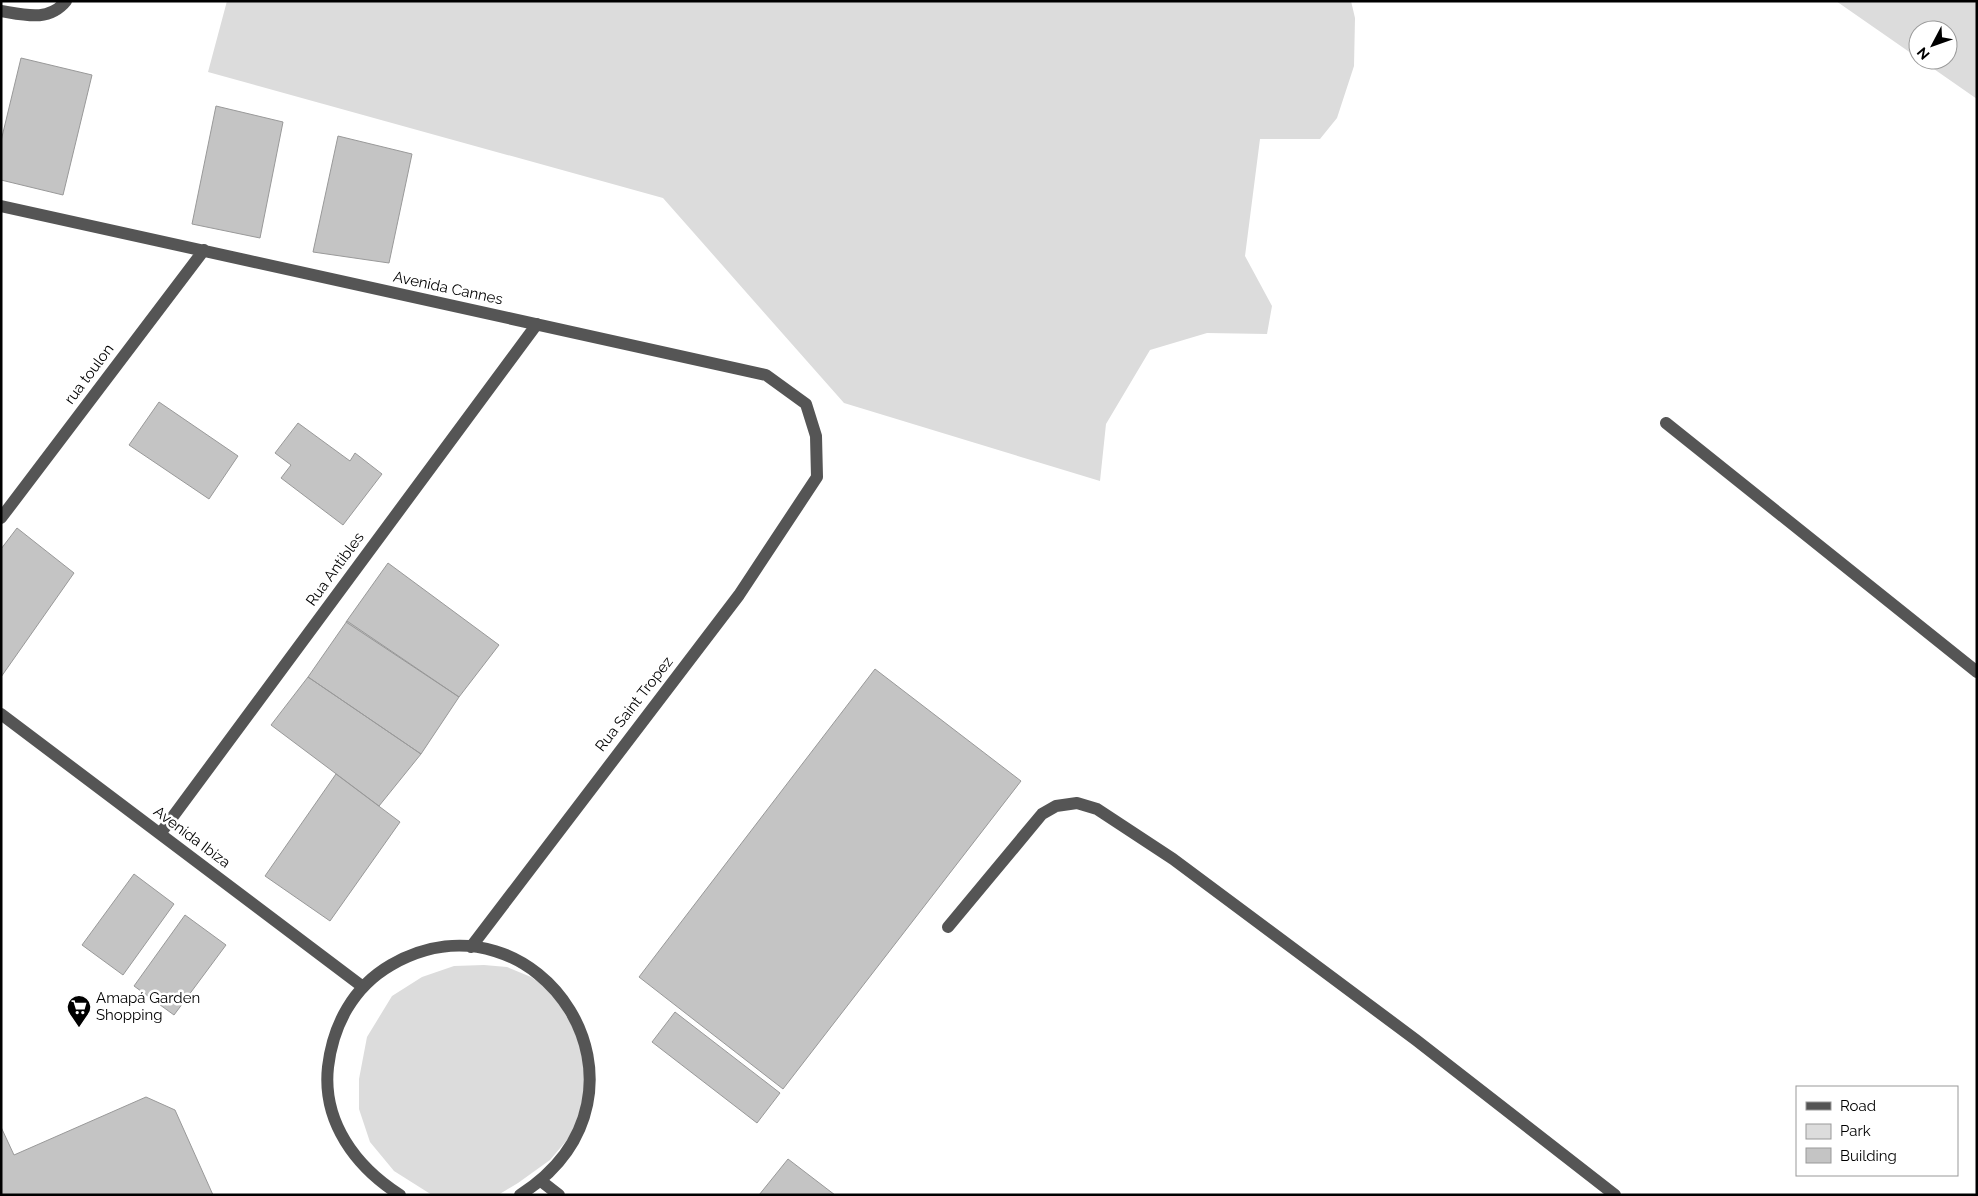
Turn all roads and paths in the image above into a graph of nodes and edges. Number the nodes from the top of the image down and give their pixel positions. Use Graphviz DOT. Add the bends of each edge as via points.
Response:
graph roads {
  1 [pos="66,1"];
  2 [pos="1,11"];
  3 [pos="1,206"];
  4 [pos="204,250"];
  5 [pos="536,324"];
  6 [pos="1666,423"];
  7 [pos="817,477"];
  8 [pos="1,518"];
  9 [pos="1977,672"];
  10 [pos="1,714"];
  11 [pos="160,834"];
  12 [pos="948,927"];
  13 [pos="471,947"];
  14 [pos="363,987"];
  15 [pos="541,1181"];
  16 [pos="400,1195"];
  17 [pos="520,1195"];
  18 [pos="559,1195"];
  19 [pos="1615,1195"];
  1 -- 2 [label="street" via="45,16"];
  3 -- 4 [label="street, Avenida Cannes"];
  4 -- 5 [label="street, Avenida Cannes"];
  4 -- 8 [label="street, rua toulon"];
  5 -- 7 [label="street, Avenida Cannes" via="766,374 806,404 816,436"];
  5 -- 11 [label="street, Rua Antibles"];
  6 -- 9 [label="street"];
  7 -- 13 [label="street, Rua Saint Tropez" via="739,596"];
  10 -- 11 [label="street, Avenida Ibiza"];
  11 -- 14 [label="street, Avenida Ibiza"];
  12 -- 19 [label="street" via="1042,814 1056,806 1077,803 1097,810 1173,859 1400,1028"];
  13 -- 14 [label="street" via="426,950 403,958 382,970"];
  13 -- 15 [label="street" via="497,952 539,974 571,1010 584,1039 590,1078 582,1124 572,1146"];
  14 -- 16 [label="street" via="348,1006 330,1050 329,1100 343,1138 361,1165"];
  15 -- 17 [label="street"];
  15 -- 18 [label="street"];
}
